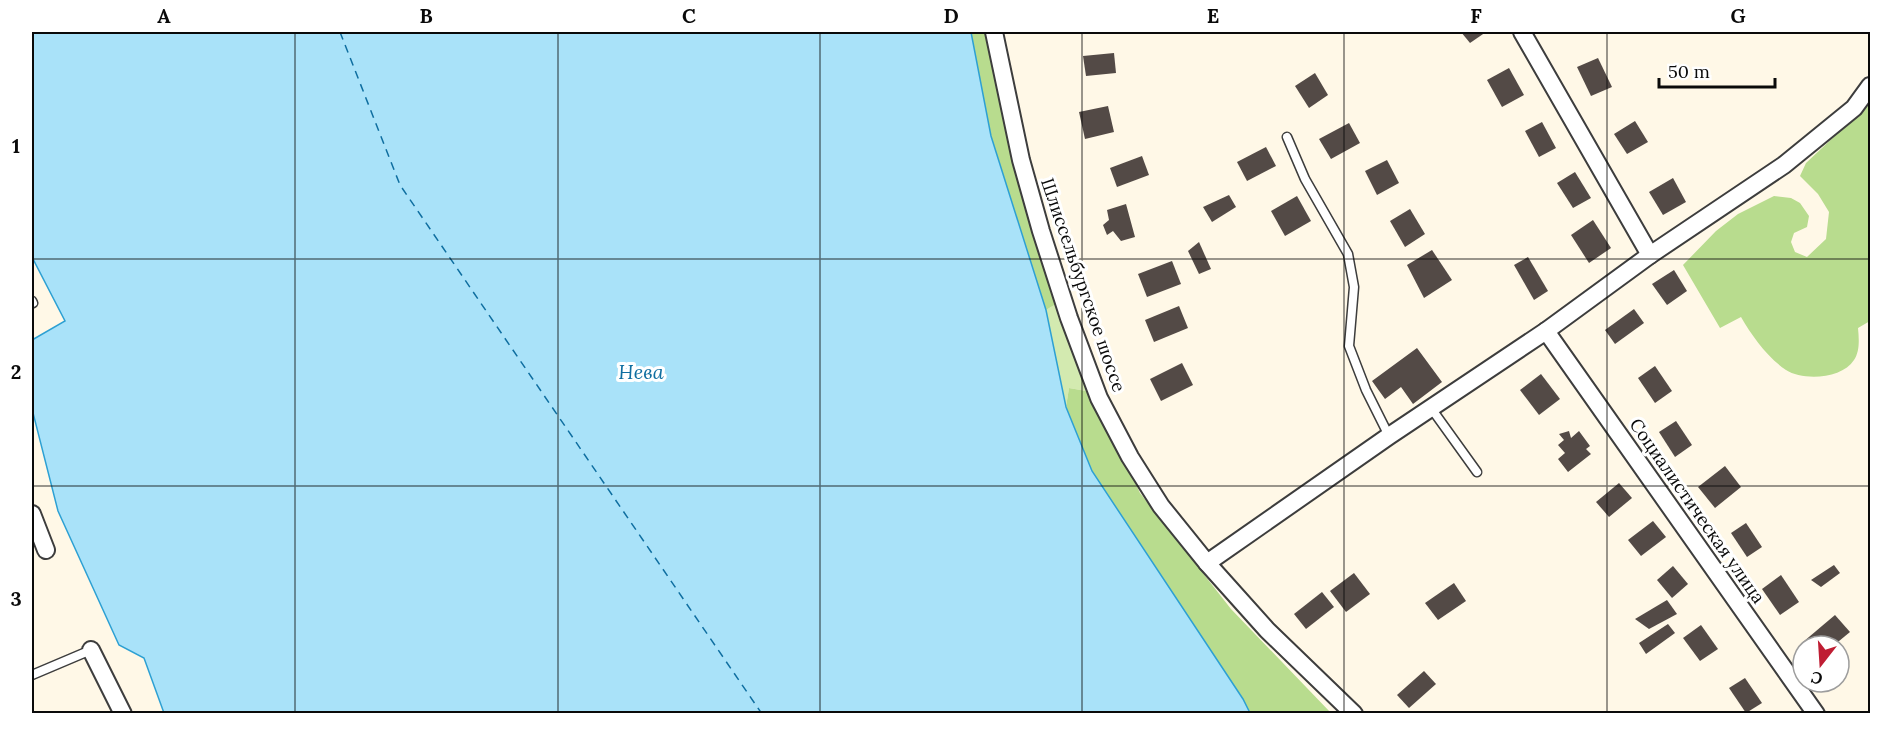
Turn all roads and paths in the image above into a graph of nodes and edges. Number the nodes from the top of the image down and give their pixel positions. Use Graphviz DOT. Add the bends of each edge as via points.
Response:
graph roads {
  1 [pos="994,32"];
  2 [pos="1522,32"];
  3 [pos="1870,86"];
  4 [pos="1287,137"];
  5 [pos="1650,255"];
  6 [pos="1546,331"];
  7 [pos="1431,408"];
  8 [pos="1389,436"];
  9 [pos="1477,472"];
  10 [pos="32,514"];
  11 [pos="46,550"];
  12 [pos="1207,563"];
  13 [pos="91,650"];
  14 [pos="32,675"];
  15 [pos="123,714"];
  16 [pos="1354,714"];
  17 [pos="1816,714"];
  1 -- 12 [label="street, Шлиссельбургское шоссе" via="1021,160 1041,231 1099,399 1161,506"];
  2 -- 5 [label="street"];
  3 -- 5 [label="street" via="1854,108 1784,165"];
  4 -- 8 [label="lane" via="1305,179 1348,254 1354,287 1349,346"];
  5 -- 6 [label="street"];
  6 -- 7 [label="street"];
  6 -- 17 [label="street, Социалистическая улица"];
  7 -- 8 [label="street"];
  7 -- 9 [label="lane"];
  8 -- 12 [label="street"];
  10 -- 11 [label="street"];
  12 -- 16 [label="street, Шлиссельбургское шоссе" via="1267,630"];
  13 -- 14 [label="lane"];
  13 -- 15 [label="street"];
}
